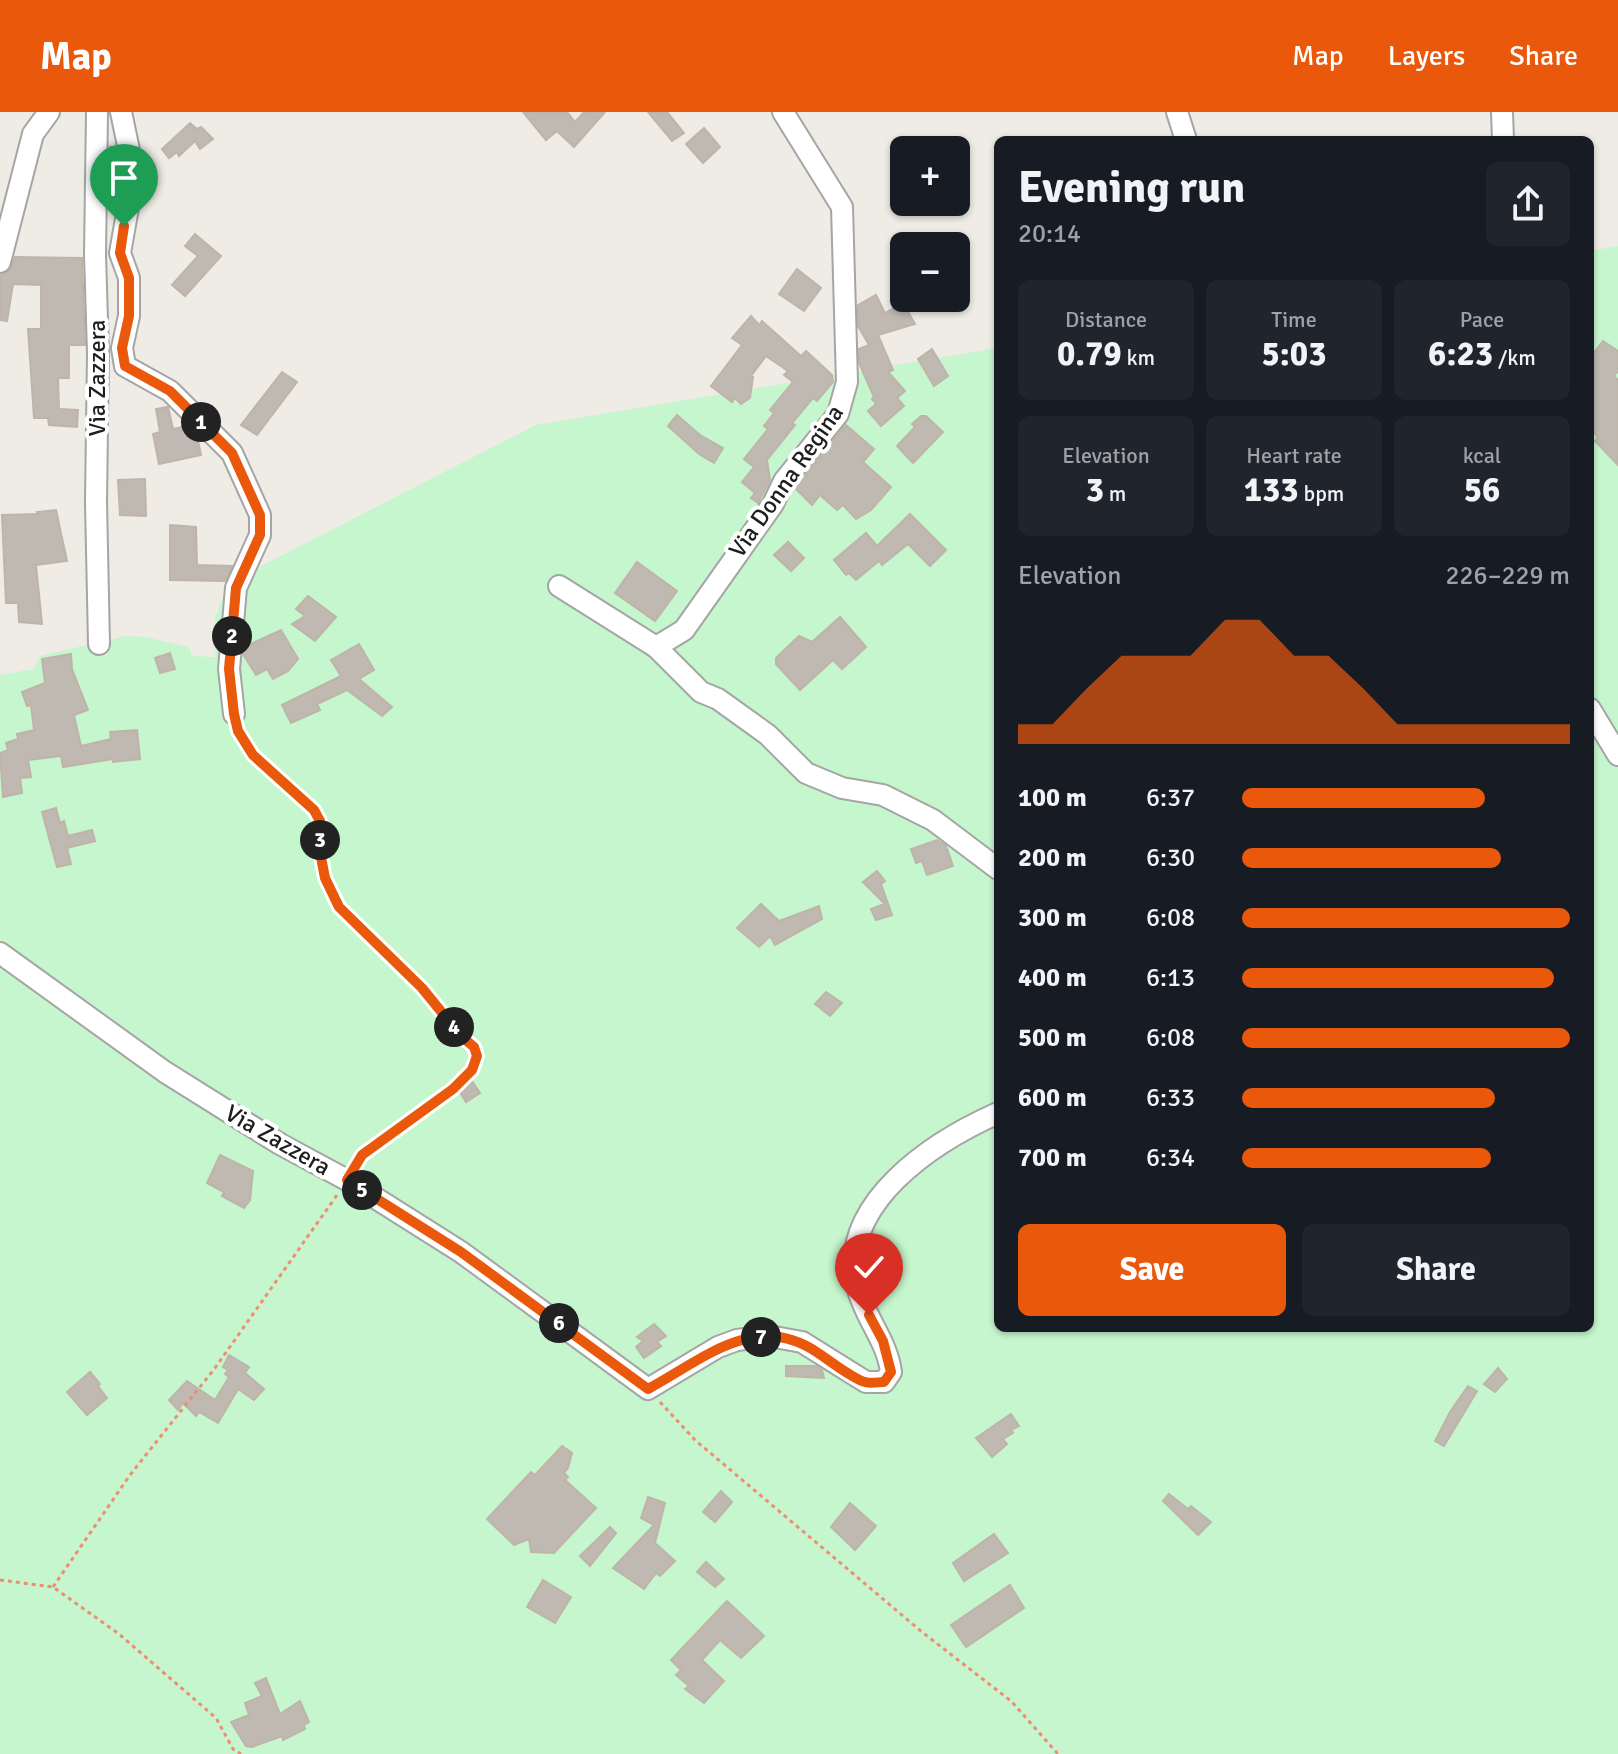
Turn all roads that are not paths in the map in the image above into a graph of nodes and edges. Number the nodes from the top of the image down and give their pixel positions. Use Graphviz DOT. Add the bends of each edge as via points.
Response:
graph roads {
  1 [pos="49,112"];
  2 [pos="97,112"];
  3 [pos="121,112"];
  4 [pos="783,112"];
  5 [pos="1177,112"];
  6 [pos="1502,112"];
  7 [pos="1185,136"];
  8 [pos="1503,136"];
  9 [pos="0,262"];
  10 [pos="559,586"];
  11 [pos="99,644"];
  12 [pos="656,647"];
  13 [pos="234,714"];
  14 [pos="1594,716"];
  15 [pos="1618,755"];
  16 [pos="994,866"];
  17 [pos="0,953"];
  18 [pos="994,1115"];
  1 -- 9 [label="street" via="33,134"];
  2 -- 11 [label="street, Via Zazzera"];
  3 -- 13 [label="street" via="134,174 120,253 129,278 125,366 170,391 232,453 260,515 260,535 236,588 229,669"];
  4 -- 12 [label="street, Via Donna Regina" via="842,207 847,382 843,402 684,630"];
  5 -- 7 [label="street"];
  6 -- 8 [label="street"];
  10 -- 12 [label="street"];
  12 -- 16 [label="street" via="701,692 768,735 806,773 842,788 883,795 933,820"];
  14 -- 15 [label="street"];
  17 -- 18 [label="street, Via Zazzera" via="165,1072 461,1252 648,1389 718,1347 769,1336 802,1342 866,1382 884,1382 891,1372 889,1358 857,1286 855,1261 866,1220 897,1177 961,1131"];
}
